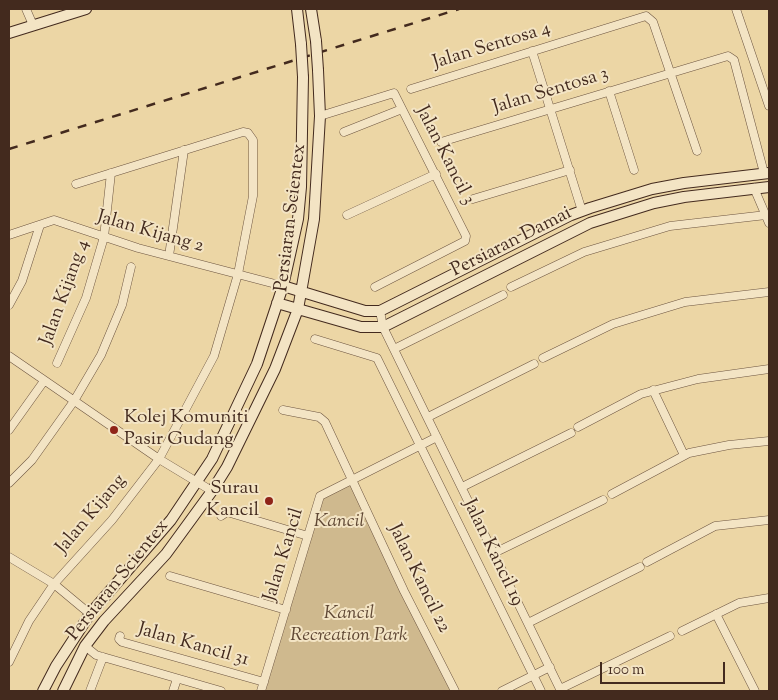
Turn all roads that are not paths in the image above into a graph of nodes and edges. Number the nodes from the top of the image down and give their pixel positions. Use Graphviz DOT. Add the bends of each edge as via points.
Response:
graph roads {
  1 [pos="26,9"];
  2 [pos="86,9"];
  3 [pos="297,9"];
  4 [pos="311,9"];
  5 [pos="736,9"];
  6 [pos="33,26"];
  7 [pos="9,33"];
  8 [pos="532,51"];
  9 [pos="670,72"];
  10 [pos="411,89"];
  11 [pos="609,91"];
  12 [pos="769,106"];
  13 [pos="402,109"];
  14 [pos="550,109"];
  15 [pos="320,116"];
  16 [pos="344,132"];
  17 [pos="441,142"];
  18 [pos="184,150"];
  19 [pos="697,151"];
  20 [pos="570,170"];
  21 [pos="634,170"];
  22 [pos="111,173"];
  23 [pos="767,173"];
  24 [pos="436,174"];
  25 [pos="76,184"];
  26 [pos="769,187"];
  27 [pos="754,188"];
  28 [pos="473,199"];
  29 [pos="582,211"];
  30 [pos="347,215"];
  31 [pos="768,219"];
  32 [pos="40,225"];
  33 [pos="9,235"];
  34 [pos="104,237"];
  35 [pos="169,256"];
  36 [pos="131,267"];
  37 [pos="238,274"];
  38 [pos="283,286"];
  39 [pos="375,287"];
  40 [pos="511,287"];
  41 [pos="302,292"];
  42 [pos="769,292"];
  43 [pos="503,295"];
  44 [pos="278,303"];
  45 [pos="9,305"];
  46 [pos="298,310"];
  47 [pos="380,311"];
  48 [pos="384,327"];
  49 [pos="315,338"];
  50 [pos="394,349"];
  51 [pos="9,356"];
  52 [pos="543,358"];
  53 [pos="57,364"];
  54 [pos="534,364"];
  55 [pos="769,369"];
  56 [pos="44,381"];
  57 [pos="653,390"];
  58 [pos="74,401"];
  59 [pos="283,410"];
  60 [pos="428,417"];
  61 [pos="578,427"];
  62 [pos="9,430"];
  63 [pos="571,433"];
  64 [pos="438,437"];
  65 [pos="769,441"];
  66 [pos="420,446"];
  67 [pos="684,455"];
  68 [pos="159,459"];
  69 [pos="353,479"];
  70 [pos="197,482"];
  71 [pos="9,483"];
  72 [pos="462,487"];
  73 [pos="212,491"];
  74 [pos="612,494"];
  75 [pos="603,500"];
  76 [pos="221,516"];
  77 [pos="769,520"];
  78 [pos="308,536"];
  79 [pos="494,553"];
  80 [pos="9,557"];
  81 [pos="170,576"];
  82 [pos="54,584"];
  83 [pos="769,598"];
  84 [pos="286,610"];
  85 [pos="90,614"];
  86 [pos="716,614"];
  87 [pos="528,623"];
  88 [pos="682,631"];
  89 [pos="120,636"];
  90 [pos="670,636"];
  91 [pos="86,646"];
  92 [pos="104,657"];
  93 [pos="9,662"];
  94 [pos="550,667"];
  95 [pos="534,676"];
  96 [pos="177,679"];
  97 [pos="264,682"];
  98 [pos="561,690"];
  99 [pos="43,691"];
  100 [pos="63,691"];
  101 [pos="90,691"];
  102 [pos="173,691"];
  103 [pos="221,691"];
  104 [pos="261,691"];
  105 [pos="455,691"];
  106 [pos="502,691"];
  107 [pos="541,691"];
  108 [pos="755,691"];
  1 -- 6 [label="street"];
  2 -- 6 [label="main road"];
  3 -- 38 [label="main road, Persiaran Scientex, bridge" via="303,78 301,187 298,219"];
  4 -- 15 [label="main road, Persiaran Scientex, bridge"];
  5 -- 12 [label="street"];
  6 -- 7 [label="main road"];
  8 -- 9 [label="street, Jalan Sentosa 4" via="640,17 649,17"];
  8 -- 10 [label="street, Jalan Sentosa 4"];
  8 -- 14 [label="street"];
  9 -- 11 [label="street, Jalan Sentosa 3"];
  9 -- 19 [label="street"];
  9 -- 23 [label="street, Jalan Sentosa 3" via="718,58 732,58"];
  11 -- 14 [label="street, Jalan Sentosa 3"];
  11 -- 21 [label="street"];
  13 -- 15 [label="street, Jalan Kancil 3" via="390,93"];
  13 -- 16 [label="street"];
  13 -- 24 [label="street, Jalan Kancil 3"];
  14 -- 17 [label="street, Jalan Sentosa 3"];
  14 -- 20 [label="street"];
  15 -- 41 [label="main road, Persiaran Scientex" via="314,218"];
  18 -- 22 [label="street"];
  18 -- 35 [label="street"];
  18 -- 37 [label="street, Jalan Kijang" via="242,132 248,133 253,140 253,196"];
  20 -- 28 [label="street"];
  20 -- 29 [label="street"];
  22 -- 25 [label="street"];
  22 -- 34 [label="street, Jalan Kijang 4"];
  23 -- 29 [label="main road, Persiaran Damai" via="652,189"];
  24 -- 30 [label="street"];
  24 -- 39 [label="street, Jalan Kancil 3" via="467,238"];
  26 -- 27 [label="main road, Persiaran Damai"];
  27 -- 31 [label="street"];
  27 -- 48 [label="main road, Persiaran Damai" via="654,203 590,223"];
  29 -- 47 [label="main road, Persiaran Damai"];
  31 -- 40 [label="street" via="670,226 584,252"];
  32 -- 33 [label="street, Jalan Kijang 2"];
  32 -- 34 [label="street, Jalan Kijang 2" via="54,220"];
  32 -- 45 [label="street" via="22,281"];
  34 -- 35 [label="street, Jalan Kijang 2"];
  34 -- 53 [label="street, Jalan Kijang 4" via="86,298"];
  35 -- 37 [label="street, Jalan Kijang 2"];
  36 -- 58 [label="street" via="122,305 101,355"];
  37 -- 38 [label="street, Jalan Kijang 2"];
  37 -- 68 [label="street, Jalan Kijang" via="214,356"];
  38 -- 41 [label="main road"];
  38 -- 44 [label="main road, Persiaran Scientex"];
  41 -- 46 [label="main road, Persiaran Scientex"];
  41 -- 47 [label="main road" via="364,312"];
  42 -- 52 [label="street" via="685,302 613,324"];
  43 -- 50 [label="street"];
  44 -- 46 [label="main road, Persiaran Damai"];
  44 -- 70 [label="main road, Persiaran Scientex" via="257,364 212,459"];
  46 -- 48 [label="main road, Persiaran Damai" via="361,327"];
  46 -- 73 [label="main road, Persiaran Scientex" via="271,378"];
  47 -- 48 [label="street"];
  48 -- 50 [label="street"];
  49 -- 66 [label="street, Jalan Kancil 19" via="377,357"];
  50 -- 60 [label="street"];
  51 -- 56 [label="street"];
  54 -- 60 [label="street"];
  55 -- 57 [label="street" via="698,379"];
  56 -- 58 [label="street"];
  56 -- 62 [label="street"];
  57 -- 61 [label="street"];
  57 -- 67 [label="street"];
  58 -- 68 [label="street"];
  58 -- 71 [label="street" via="32,460"];
  59 -- 69 [label="street, Jalan Kancil 22" via="324,420"];
  60 -- 64 [label="street"];
  63 -- 72 [label="street"];
  64 -- 66 [label="street, Jalan Kancil"];
  64 -- 72 [label="street"];
  65 -- 67 [label="street" via="729,445"];
  66 -- 69 [label="street, Jalan Kancil"];
  66 -- 95 [label="street, Jalan Kancil 19"];
  67 -- 74 [label="street"];
  68 -- 70 [label="street"];
  68 -- 82 [label="street, Jalan Kijang" via="112,520"];
  69 -- 78 [label="street, Jalan Kancil" via="320,496"];
  69 -- 105 [label="street, Jalan Kancil 22" via="404,591"];
  70 -- 73 [label="street"];
  70 -- 85 [label="main road, Persiaran Scientex" via="144,553"];
  72 -- 79 [label="street"];
  73 -- 91 [label="main road, Persiaran Scientex" via="166,554"];
  75 -- 79 [label="street"];
  76 -- 78 [label="street" via="227,512"];
  77 -- 87 [label="street" via="715,526"];
  78 -- 84 [label="street, Jalan Kancil"];
  79 -- 87 [label="street"];
  80 -- 82 [label="street"];
  81 -- 84 [label="street"];
  82 -- 85 [label="street"];
  82 -- 93 [label="street, Jalan Kijang" via="28,621"];
  83 -- 86 [label="street" via="738,603"];
  84 -- 97 [label="street, Jalan Kancil"];
  85 -- 99 [label="main road, Persiaran Scientex"];
  86 -- 88 [label="street"];
  86 -- 108 [label="street"];
  87 -- 94 [label="street"];
  89 -- 97 [label="street, Jalan Kancil 31" via="122,642"];
  90 -- 98 [label="street"];
  91 -- 92 [label="street"];
  91 -- 100 [label="main road, Persiaran Scientex"];
  92 -- 96 [label="street"];
  92 -- 101 [label="street"];
  94 -- 95 [label="street"];
  94 -- 98 [label="street"];
  95 -- 106 [label="street"];
  95 -- 107 [label="street, Jalan Kancil 19"];
  96 -- 102 [label="street"];
  96 -- 103 [label="street"];
  97 -- 104 [label="street, Jalan Kancil"];
}
